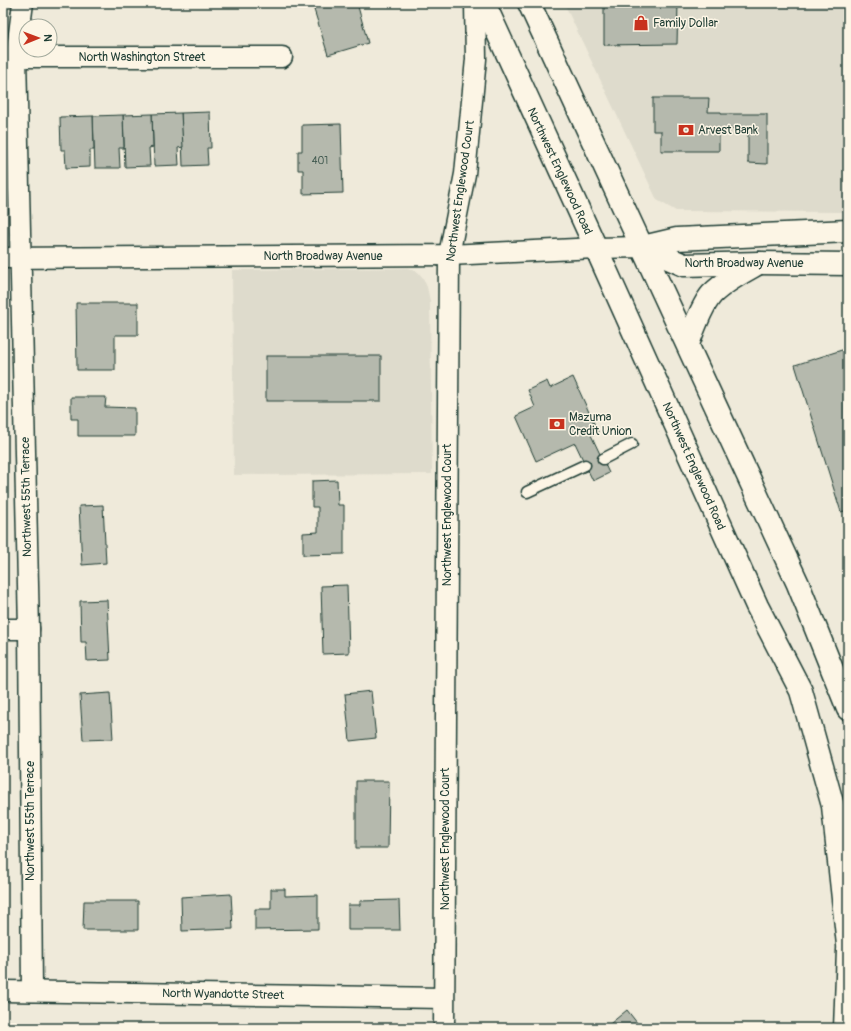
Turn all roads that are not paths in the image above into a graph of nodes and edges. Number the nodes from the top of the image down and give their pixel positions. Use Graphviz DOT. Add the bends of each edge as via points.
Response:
graph roads {
  1 [pos="23,3"];
  2 [pos="475,3"];
  3 [pos="484,3"];
  4 [pos="529,3"];
  5 [pos="9,57"];
  6 [pos="282,57"];
  7 [pos="848,231"];
  8 [pos="643,247"];
  9 [pos="596,248"];
  10 [pos="450,255"];
  11 [pos="12,258"];
  12 [pos="759,263"];
  13 [pos="848,264"];
  14 [pos="688,344"];
  15 [pos="632,444"];
  16 [pos="603,459"];
  17 [pos="585,465"];
  18 [pos="527,492"];
  19 [pos="3,629"];
  20 [pos="29,629"];
  21 [pos="848,709"];
  22 [pos="848,946"];
  23 [pos="848,950"];
  24 [pos="3,991"];
  25 [pos="32,991"];
  26 [pos="443,998"];
  27 [pos="444,1028"];
  28 [pos="845,1028"];
  1 -- 5 [label="street, Northwest 55th Terrace"];
  2 -- 10 [label="street, Northwest Englewood Court" via="476,59 466,167"];
  3 -- 9 [label="main road, Northwest Englewood Road"];
  4 -- 8 [label="main road"];
  5 -- 6 [label="street, North Washington Street"];
  5 -- 11 [label="street, Northwest 55th Terrace"];
  7 -- 8 [label="main road, North Broadway Avenue" via="676,239"];
  8 -- 9 [label="street, North Broadway Avenue"];
  8 -- 12 [label="main road, North Broadway Avenue" via="684,265"];
  8 -- 14 [label="main road"];
  9 -- 10 [label="street, North Broadway Avenue"];
  9 -- 22 [label="main road, Northwest Englewood Road" via="757,606 801,691 833,806"];
  10 -- 11 [label="street, North Broadway Avenue"];
  10 -- 26 [label="street, Northwest Englewood Court"];
  11 -- 20 [label="street, Northwest 55th Terrace"];
  12 -- 13 [label="main road, North Broadway Avenue"];
  12 -- 14 [label="main road" via="731,279 712,295 698,318"];
  14 -- 21 [label="main road" via="798,584"];
  15 -- 16 [label="lane"];
  17 -- 18 [label="lane"];
  19 -- 20 [label="street"];
  20 -- 25 [label="street, Northwest 55th Terrace"];
  23 -- 28 [label="main road"];
  24 -- 25 [label="street, North Wyandotte Street"];
  25 -- 26 [label="street, North Wyandotte Street"];
  26 -- 27 [label="street, Northwest Englewood Court"];
}
